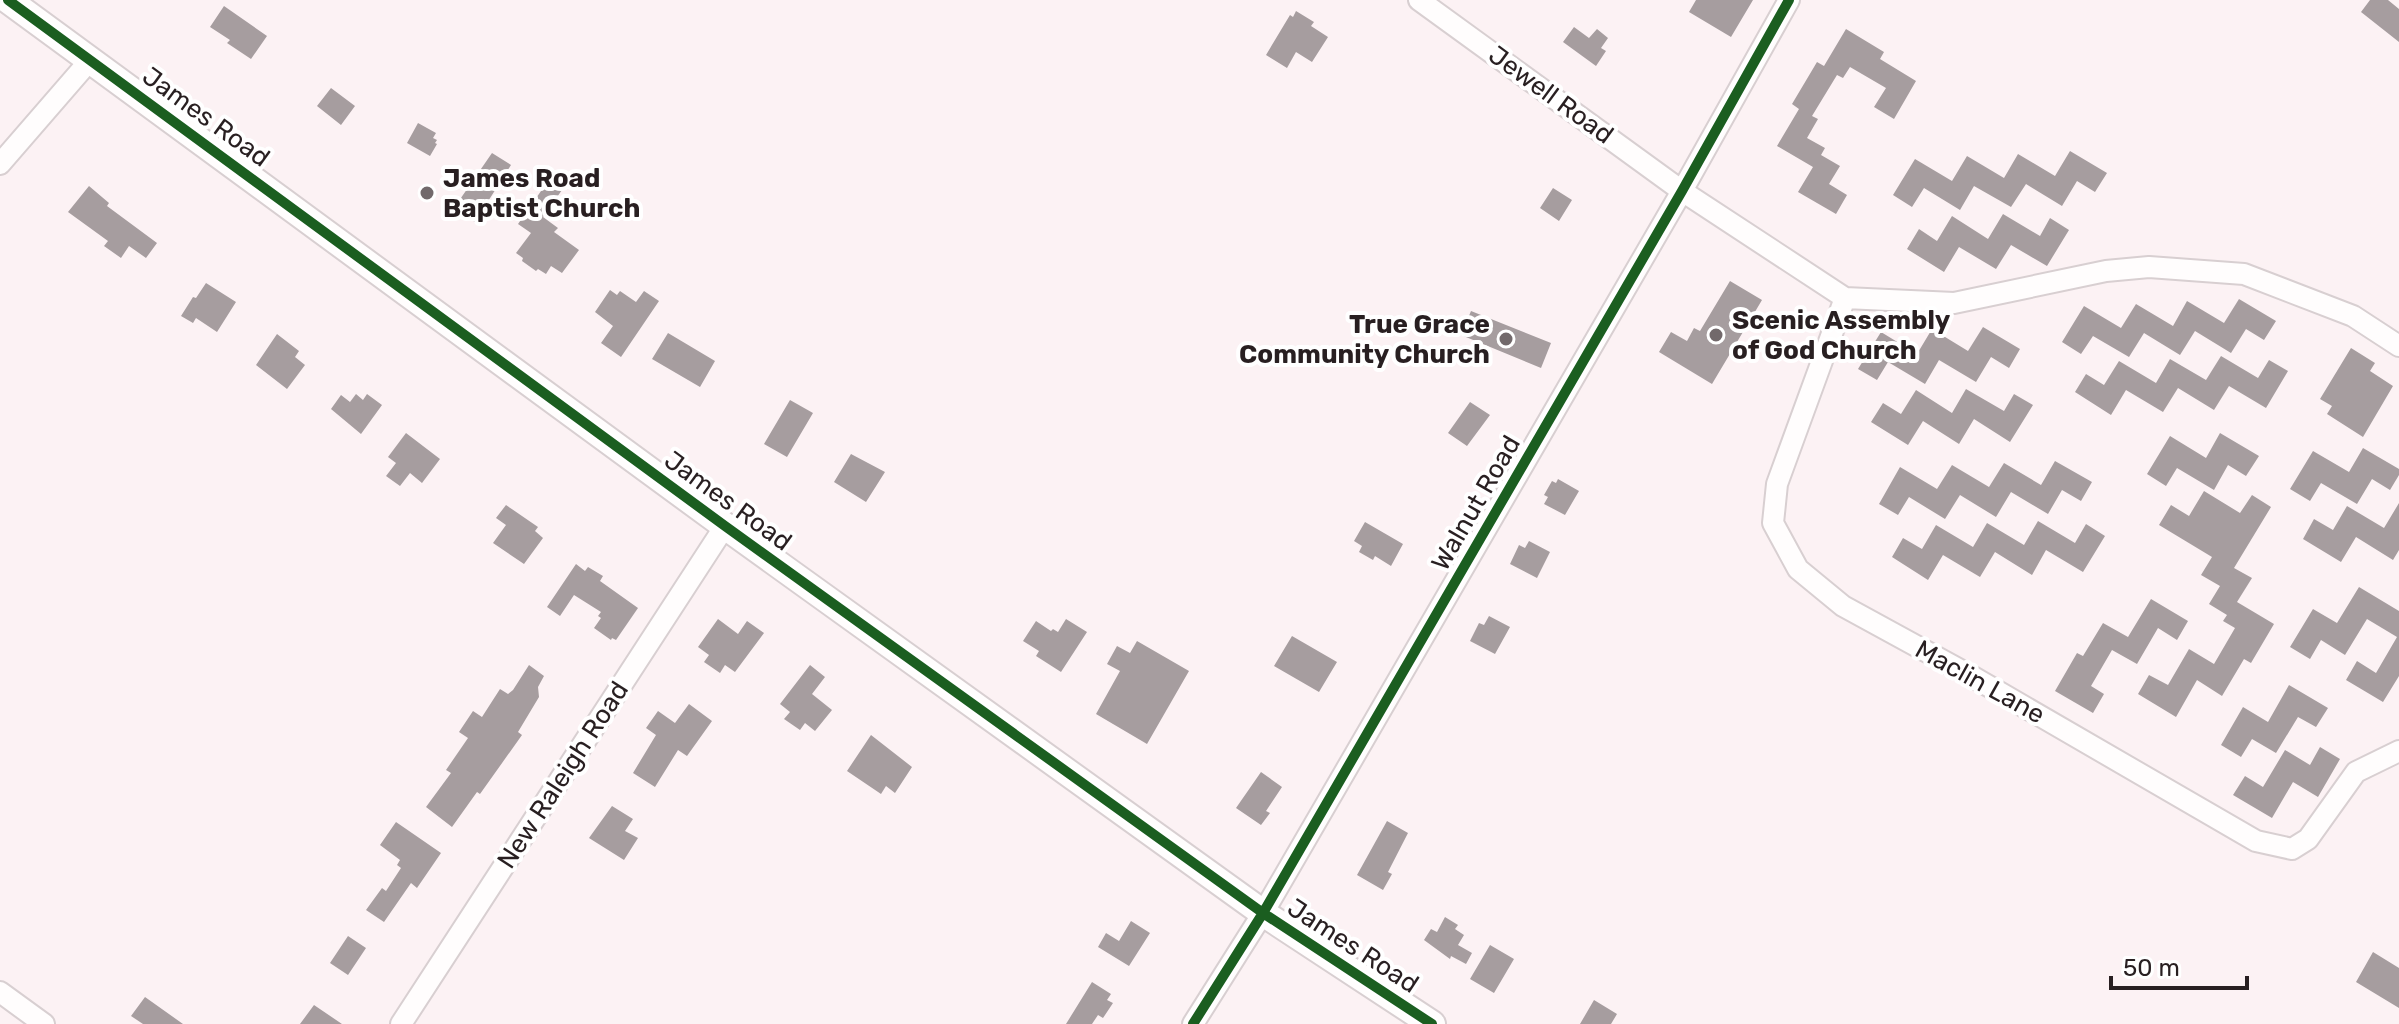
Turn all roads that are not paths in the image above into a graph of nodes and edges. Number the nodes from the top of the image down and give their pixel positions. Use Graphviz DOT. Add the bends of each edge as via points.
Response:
graph roads {
  1 [pos="8,0"];
  2 [pos="1419,0"];
  3 [pos="1789,0"];
  4 [pos="91,59"];
  5 [pos="0,164"];
  6 [pos="1682,191"];
  7 [pos="1845,298"];
  8 [pos="2399,346"];
  9 [pos="725,526"];
  10 [pos="2399,751"];
  11 [pos="1263,913"];
  12 [pos="0,992"];
  13 [pos="44,1024"];
  14 [pos="401,1024"];
  15 [pos="1193,1024"];
  16 [pos="1432,1024"];
  1 -- 4 [label="main road, James Road"];
  2 -- 6 [label="street, Jewell Road"];
  3 -- 6 [label="street, Walnut Road"];
  4 -- 5 [label="street"];
  4 -- 9 [label="main road, James Road"];
  6 -- 7 [label="street, Jewell Road"];
  6 -- 11 [label="street, Walnut Road"];
  7 -- 8 [label="street" via="1954,303 2149,267 2244,274 2353,316"];
  7 -- 10 [label="street, Maclin Lane" via="1777,484 1773,523 1798,569 1820,588 1843,606 2256,841 2292,849 2308,839 2356,772"];
  9 -- 11 [label="main road, James Road"];
  9 -- 14 [label="street, New Raleigh Road"];
  11 -- 15 [label="street, Walnut Road"];
  11 -- 16 [label="main road, James Road"];
  12 -- 13 [label="street"];
}
